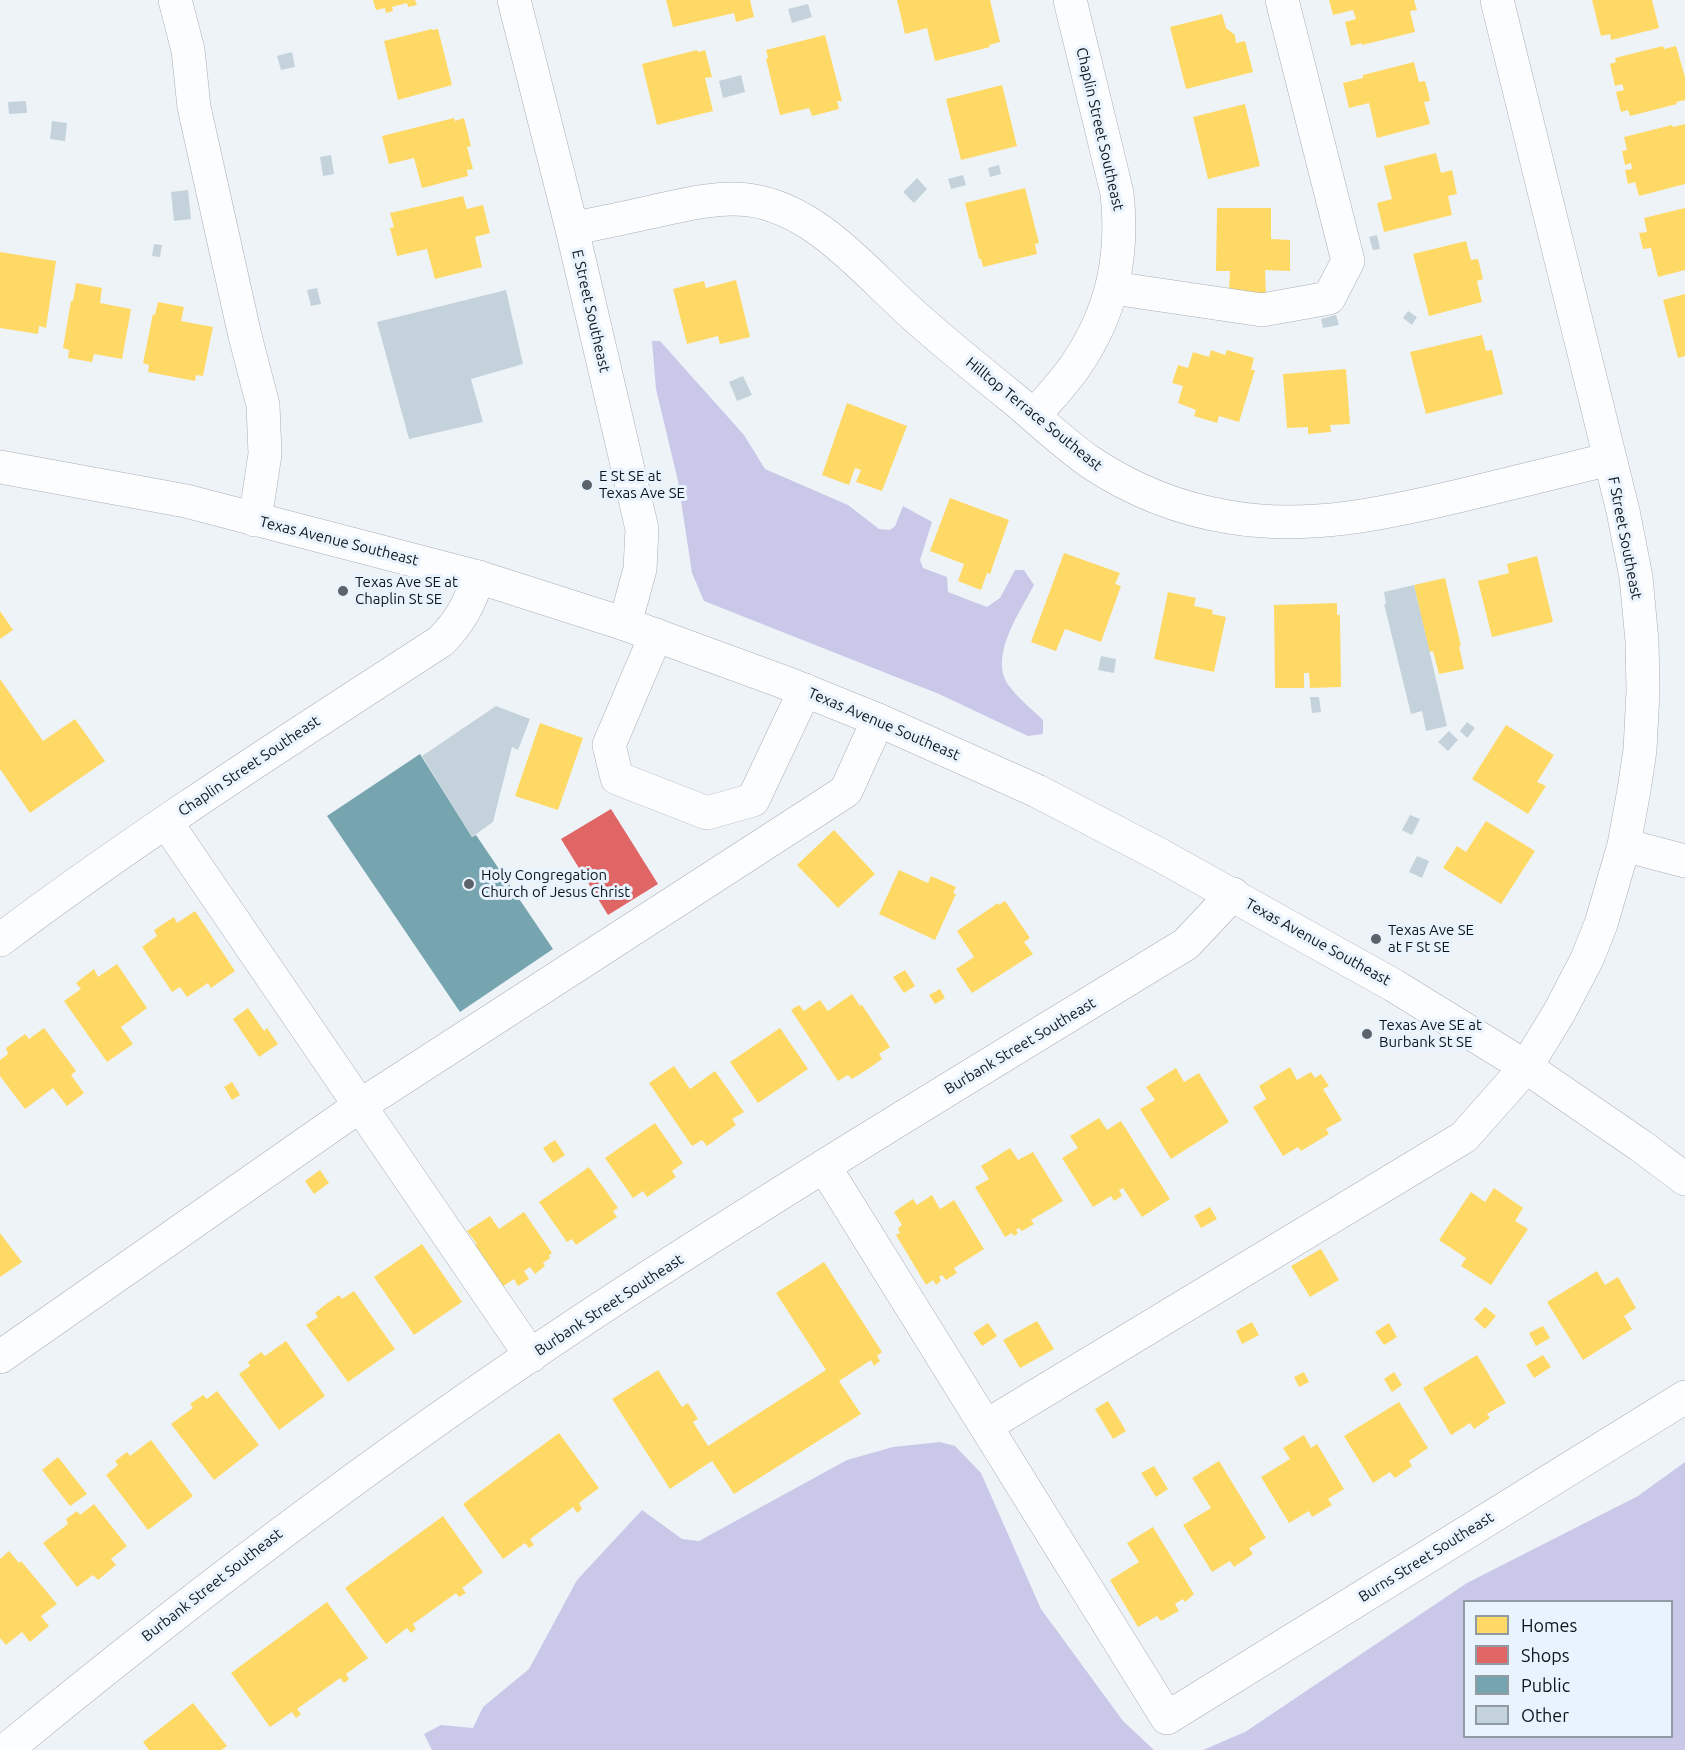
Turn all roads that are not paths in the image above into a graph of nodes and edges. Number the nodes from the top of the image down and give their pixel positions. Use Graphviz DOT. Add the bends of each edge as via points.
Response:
graph roads {
  1 [pos="175,0"];
  2 [pos="514,0"];
  3 [pos="1070,0"];
  4 [pos="1282,0"];
  5 [pos="1497,0"];
  6 [pos="572,229"];
  7 [pos="1113,288"];
  8 [pos="1034,416"];
  9 [pos="1610,459"];
  10 [pos="0,467"];
  11 [pos="255,520"];
  12 [pos="478,577"];
  13 [pos="625,624"];
  14 [pos="656,635"];
  15 [pos="805,690"];
  16 [pos="878,720"];
  17 [pos="166,822"];
  18 [pos="1624,845"];
  19 [pos="1685,861"];
  20 [pos="1233,894"];
  21 [pos="0,940"];
  22 [pos="1526,1066"];
  23 [pos="361,1105"];
  24 [pos="824,1166"];
  25 [pos="1685,1179"];
  26 [pos="531,1356"];
  27 [pos="0,1358"];
  28 [pos="1685,1396"];
  29 [pos="986,1426"];
  30 [pos="6,1750"];
  1 -- 11 [label="street" via="188,50 194,107 263,405 265,454"];
  2 -- 6 [label="street, E Street Southeast"];
  3 -- 7 [label="street, Chaplin Street Southeast" via="1117,193 1120,245"];
  4 -- 7 [label="street" via="1348,261 1329,298 1262,310"];
  5 -- 9 [label="street, F Street Southeast"];
  6 -- 8 [label="street, Hilltop Terrace Southeast" via="727,199 769,204 789,211 825,233 931,332"];
  6 -- 13 [label="street, E Street Southeast" via="642,529 640,569"];
  7 -- 8 [label="street, Chaplin Street Southeast" via="1075,367"];
  8 -- 9 [label="street, Hilltop Terrace Southeast" via="1119,480 1180,506 1244,520 1349,519"];
  9 -- 18 [label="street, F Street Southeast" via="1636,577 1642,641 1640,750"];
  10 -- 11 [label="street, Texas Avenue Southeast" via="186,501"];
  11 -- 12 [label="street, Texas Avenue Southeast"];
  12 -- 13 [label="street, Texas Avenue Southeast"];
  12 -- 17 [label="street, Chaplin Street Southeast" via="463,615 441,641"];
  13 -- 14 [label="street, Texas Avenue Southeast"];
  14 -- 15 [label="street, Texas Avenue Southeast"];
  14 -- 15 [label="street" via="609,745 617,778 707,813 753,800"];
  15 -- 16 [label="street, Texas Avenue Southeast"];
  16 -- 20 [label="street, Texas Avenue Southeast" via="1037,791"];
  16 -- 23 [label="street" via="846,792"];
  17 -- 21 [label="street, Chaplin Street Southeast"];
  17 -- 23 [label="street"];
  18 -- 19 [label="street"];
  18 -- 22 [label="street, F Street Southeast" via="1608,906 1587,959"];
  20 -- 22 [label="street, Texas Avenue Southeast" via="1393,984"];
  20 -- 24 [label="street, Burbank Street Southeast" via="1186,944"];
  22 -- 25 [label="street, Texas Avenue Southeast"];
  22 -- 29 [label="street, F Street Southeast" via="1464,1137"];
  23 -- 26 [label="street"];
  23 -- 27 [label="street"];
  24 -- 26 [label="street, Burbank Street Southeast"];
  24 -- 29 [label="street"];
  26 -- 30 [label="street, Burbank Street Southeast" via="182,1607"];
  28 -- 29 [label="street, Burns Street Southeast" via="1167,1718"];
}
